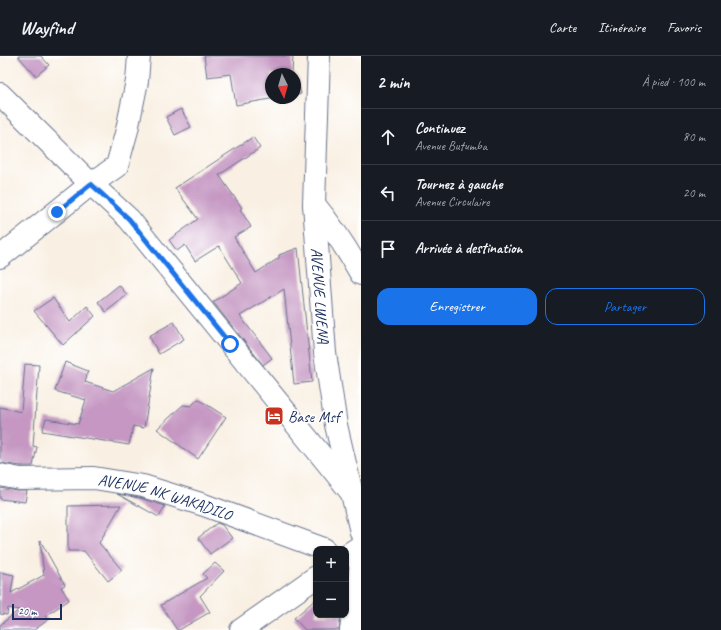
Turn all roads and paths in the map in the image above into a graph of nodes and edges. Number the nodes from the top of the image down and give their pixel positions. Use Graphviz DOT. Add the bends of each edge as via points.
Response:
graph roads {
  1 [pos="139,56"];
  2 [pos="319,56"];
  3 [pos="0,94"];
  4 [pos="91,184"];
  5 [pos="314,204"];
  6 [pos="0,257"];
  7 [pos="361,274"];
  8 [pos="0,475"];
  9 [pos="351,492"];
  10 [pos="361,532"];
  11 [pos="316,546"];
  12 [pos="361,546"];
  13 [pos="349,554"];
  14 [pos="361,563"];
  15 [pos="313,579"];
  16 [pos="241,630"];
  17 [pos="351,630"];
  1 -- 4 [label="street" via="137,80 117,166"];
  2 -- 5 [label="street, AVENUE LWENA"];
  3 -- 4 [label="street"];
  4 -- 6 [label="street"];
  4 -- 9 [label="street" via="129,219"];
  5 -- 7 [label="street"];
  5 -- 9 [label="street, AVENUE LWENA" via="325,354 336,426"];
  8 -- 11 [label="street, AVENUE NK WAKADILO" via="20,478 94,478 143,486 204,505"];
  9 -- 10 [label="street, AVENUE LWENA"];
  12 -- 13 [label="street"];
  14 -- 17 [label="street"];
  15 -- 16 [label="street"];
}
